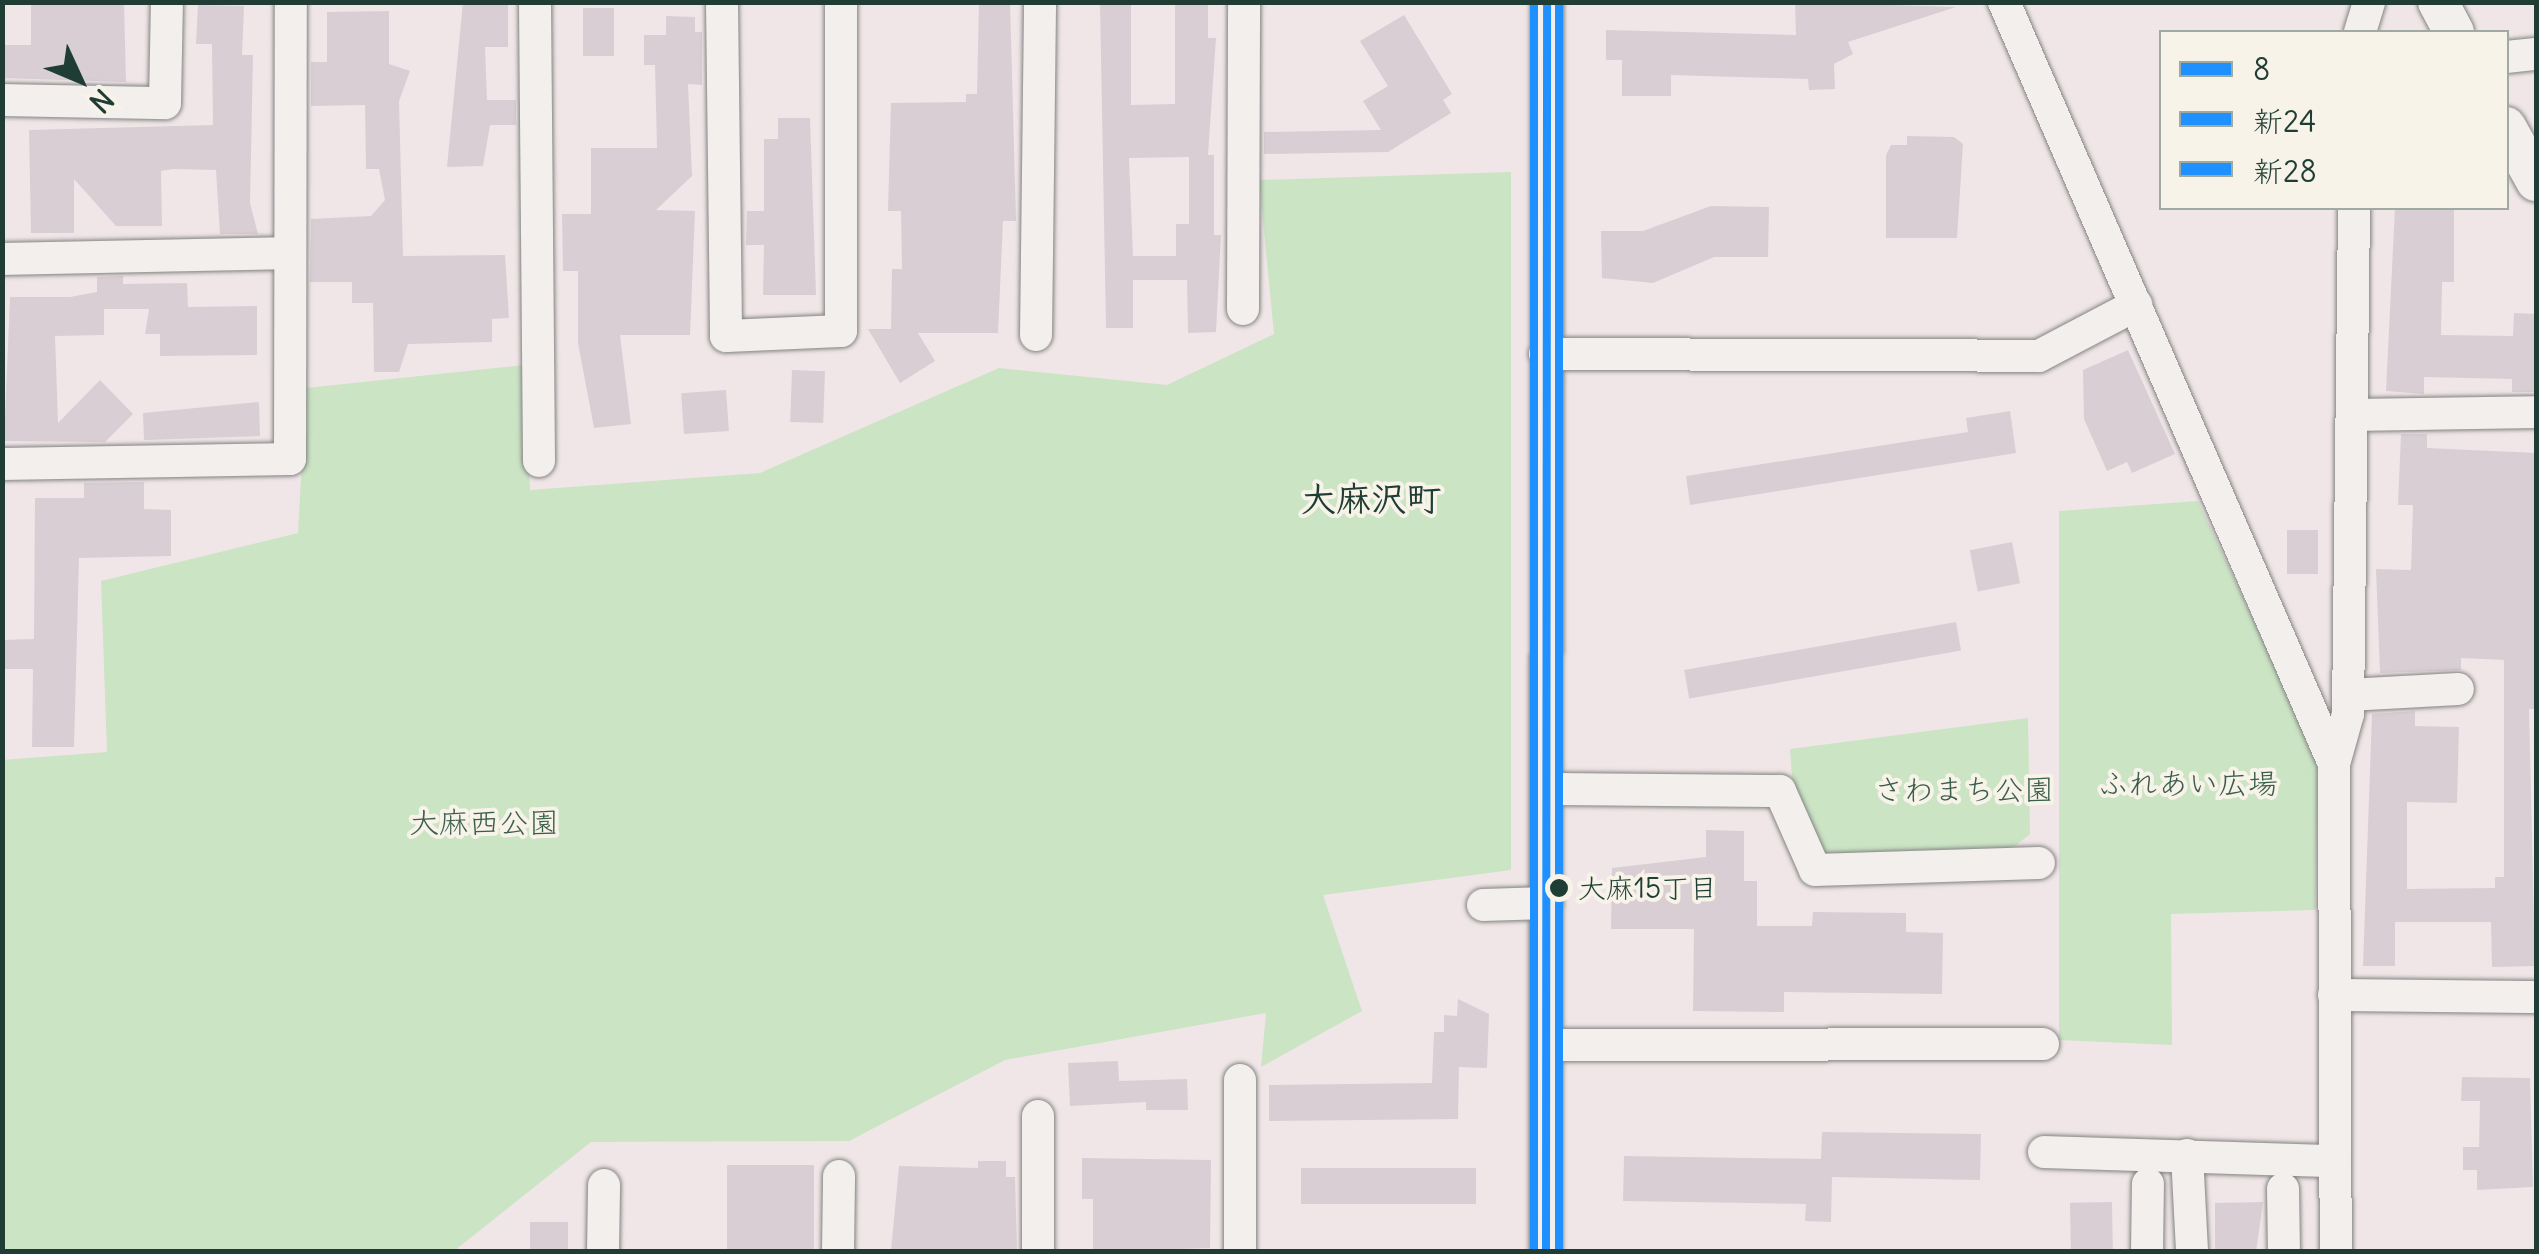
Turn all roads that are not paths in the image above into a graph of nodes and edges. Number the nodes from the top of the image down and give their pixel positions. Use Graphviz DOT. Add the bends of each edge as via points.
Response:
graph roads {
  1 [pos="167,2"];
  2 [pos="291,2"];
  3 [pos="535,2"];
  4 [pos="722,2"];
  5 [pos="841,2"];
  6 [pos="1040,2"];
  7 [pos="1244,2"];
  8 [pos="1548,2"];
  9 [pos="2004,2"];
  10 [pos="2369,2"];
  11 [pos="2438,2"];
  12 [pos="2361,30"];
  13 [pos="2453,30"];
  14 [pos="2536,54"];
  15 [pos="2509,58"];
  16 [pos="2,100"];
  17 [pos="2509,132"];
  18 [pos="2536,181"];
  19 [pos="2354,210"];
  20 [pos="290,253"];
  21 [pos="2,259"];
  22 [pos="2136,306"];
  23 [pos="1242,310"];
  24 [pos="1036,334"];
  25 [pos="1546,354"];
  26 [pos="2536,412"];
  27 [pos="2353,415"];
  28 [pos="540,461"];
  29 [pos="2,464"];
  30 [pos="2458,689"];
  31 [pos="2348,696"];
  32 [pos="2334,764"];
  33 [pos="1546,789"];
  34 [pos="2039,863"];
  35 [pos="1547,903"];
  36 [pos="1483,905"];
  37 [pos="2334,995"];
  38 [pos="2536,997"];
  39 [pos="2043,1044"];
  40 [pos="1548,1045"];
  41 [pos="1240,1080"];
  42 [pos="1038,1116"];
  43 [pos="2044,1152"];
  44 [pos="2187,1155"];
  45 [pos="2336,1161"];
  46 [pos="839,1176"];
  47 [pos="2148,1184"];
  48 [pos="604,1186"];
  49 [pos="2283,1190"];
  50 [pos="1247,1239"];
  51 [pos="603,1252"];
  52 [pos="838,1252"];
  53 [pos="1038,1252"];
  54 [pos="1546,1252"];
  55 [pos="2147,1252"];
  56 [pos="2192,1252"];
  57 [pos="2284,1252"];
  58 [pos="2336,1252"];
  1 -- 16 [label="street" via="165,103"];
  2 -- 20 [label="street"];
  3 -- 28 [label="street"];
  4 -- 5 [label="street" via="726,336 841,331"];
  6 -- 24 [label="street"];
  7 -- 23 [label="street"];
  8 -- 25 [label="street"];
  9 -- 22 [label="street"];
  10 -- 12 [label="street"];
  11 -- 13 [label="main road"];
  14 -- 15 [label="street"];
  17 -- 18 [label="main road"];
  19 -- 27 [label="street"];
  20 -- 21 [label="street"];
  20 -- 29 [label="street" via="290,458"];
  22 -- 25 [label="street" via="2039,356"];
  22 -- 32 [label="street"];
  25 -- 33 [label="street"];
  26 -- 27 [label="street"];
  27 -- 31 [label="street"];
  30 -- 31 [label="street"];
  31 -- 32 [label="street"];
  32 -- 37 [label="street"];
  33 -- 34 [label="street" via="1780,792 1814,870"];
  33 -- 35 [label="street"];
  35 -- 36 [label="street"];
  35 -- 40 [label="street"];
  37 -- 38 [label="street"];
  37 -- 45 [label="street"];
  39 -- 40 [label="street"];
  40 -- 54 [label="street"];
  41 -- 50 [label="street"];
  42 -- 53 [label="street"];
  43 -- 44 [label="street"];
  44 -- 45 [label="street"];
  44 -- 56 [label="street"];
  45 -- 58 [label="street"];
  46 -- 52 [label="street"];
  47 -- 55 [label="street"];
  48 -- 51 [label="street"];
  49 -- 57 [label="street"];
}
